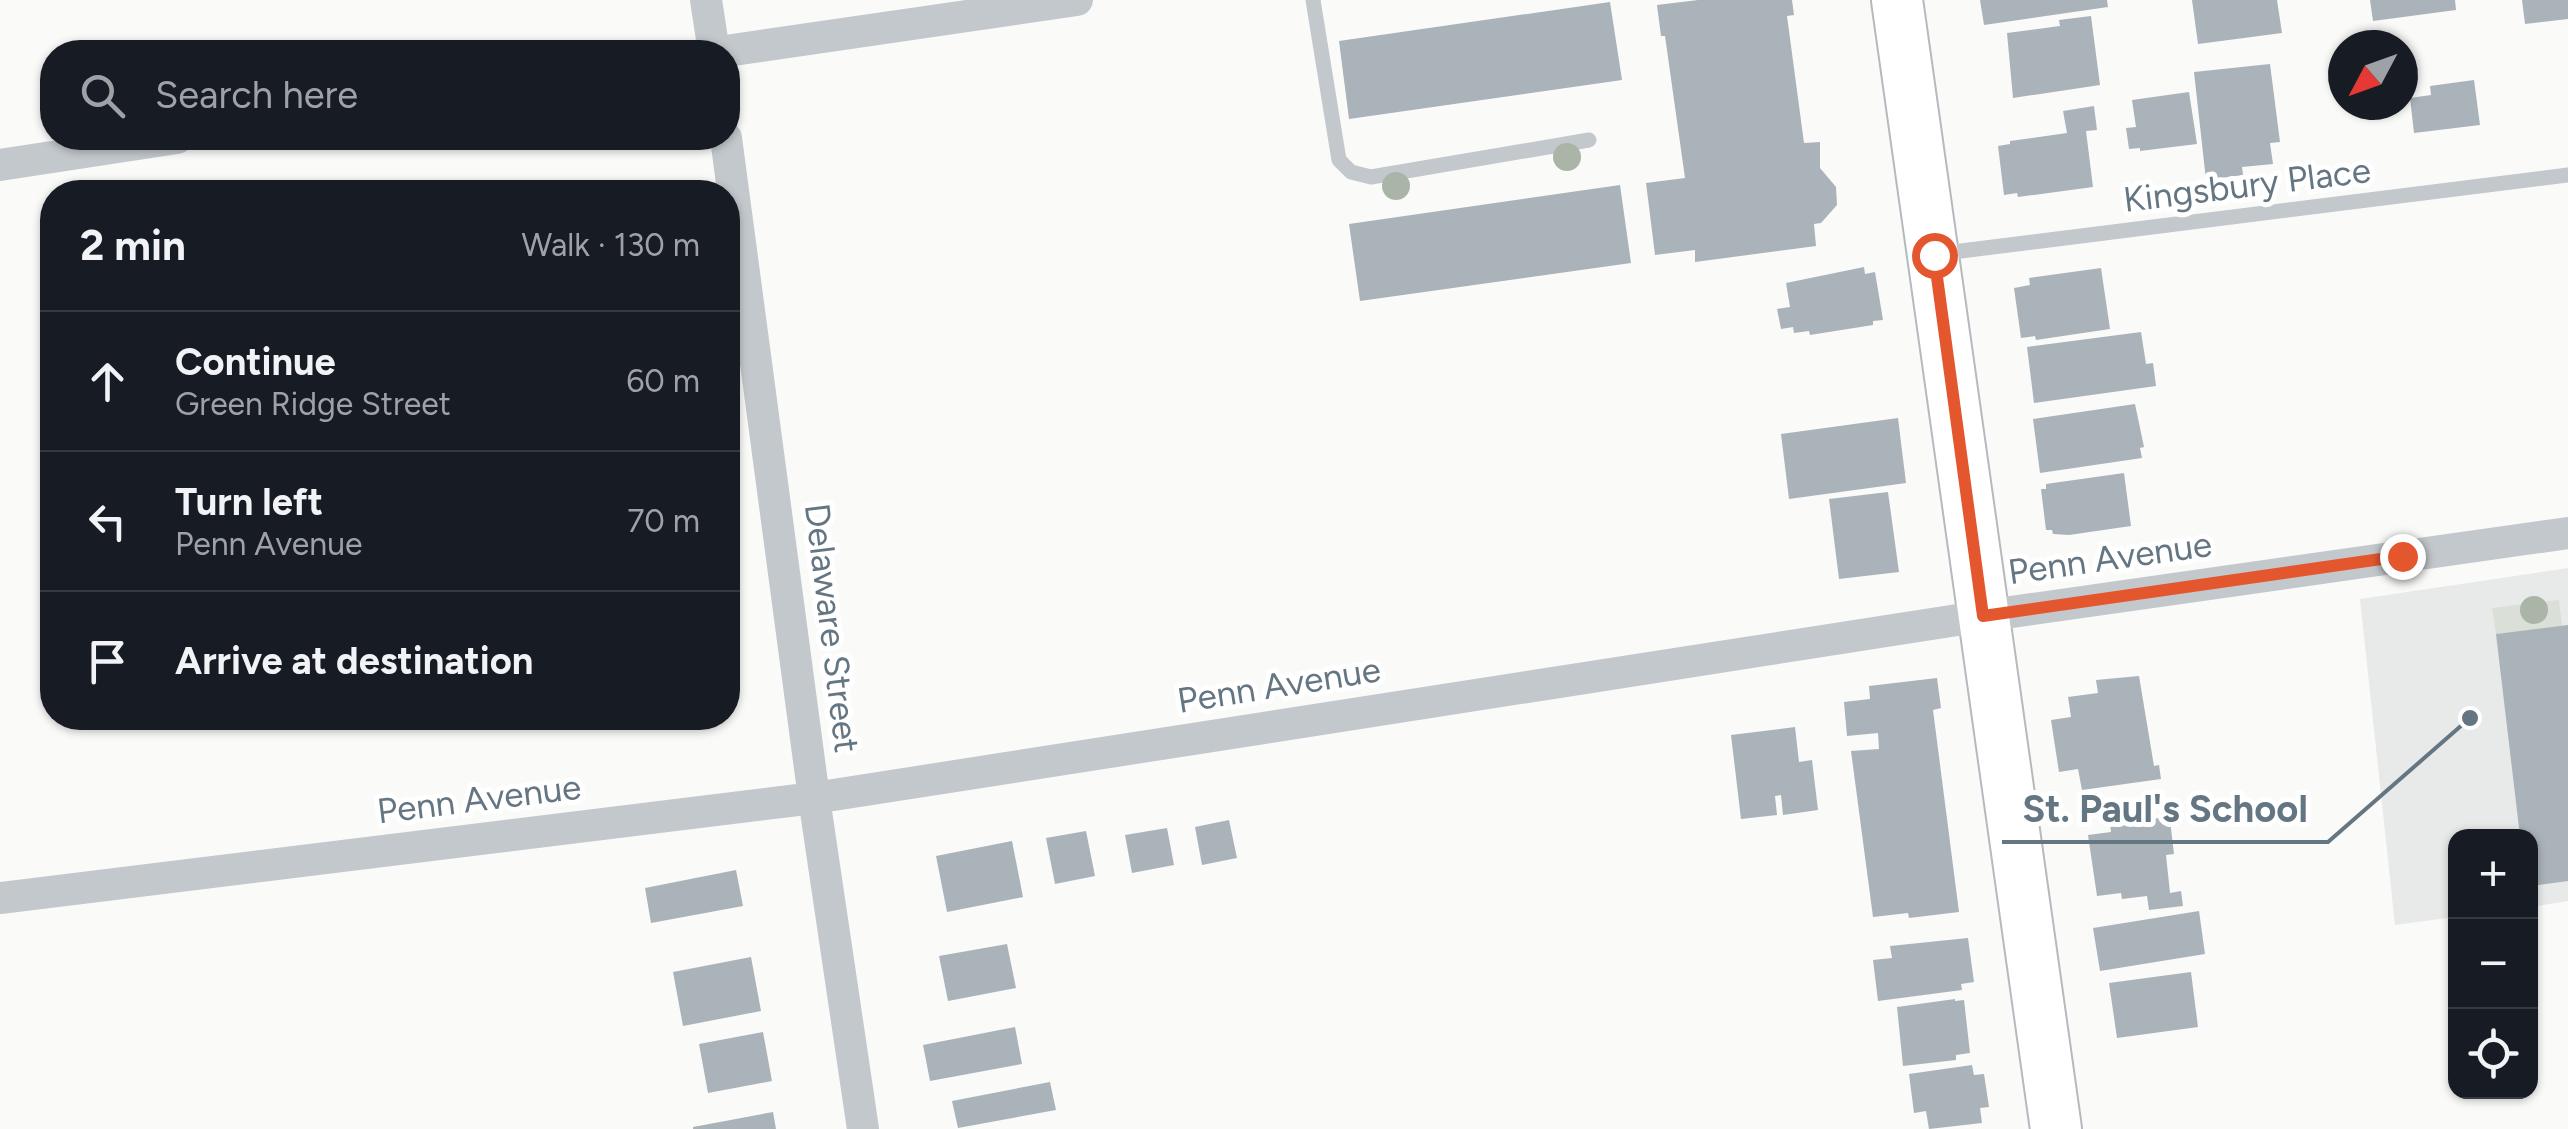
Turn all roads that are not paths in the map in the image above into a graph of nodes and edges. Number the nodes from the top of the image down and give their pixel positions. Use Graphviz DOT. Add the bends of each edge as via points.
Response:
graph roads {
  1 [pos="706,0"];
  2 [pos="1077,0"];
  3 [pos="1313,0"];
  4 [pos="1897,0"];
  5 [pos="714,40"];
  6 [pos="740,49"];
  7 [pos="1589,140"];
  8 [pos="98,150"];
  9 [pos="727,150"];
  10 [pos="0,165"];
  11 [pos="2568,175"];
  12 [pos="729,180"];
  13 [pos="1934,255"];
  14 [pos="741,338"];
  15 [pos="2568,533"];
  16 [pos="1983,616"];
  17 [pos="814,798"];
  18 [pos="0,898"];
  19 [pos="863,1129"];
  20 [pos="2056,1129"];
  1 -- 5 [label="street"];
  2 -- 6 [label="street"];
  3 -- 7 [label="lane" via="1339,160 1351,172 1371,177"];
  4 -- 13 [label="main road"];
  8 -- 10 [label="street"];
  9 -- 12 [label="street, Delaware Street"];
  11 -- 13 [label="lane, Kingsbury Place"];
  13 -- 16 [label="main road"];
  14 -- 17 [label="street, Delaware Street"];
  15 -- 16 [label="street, Penn Avenue"];
  16 -- 17 [label="street, Penn Avenue"];
  16 -- 20 [label="main road"];
  17 -- 18 [label="street, Penn Avenue"];
  17 -- 19 [label="street, Delaware Street"];
}
